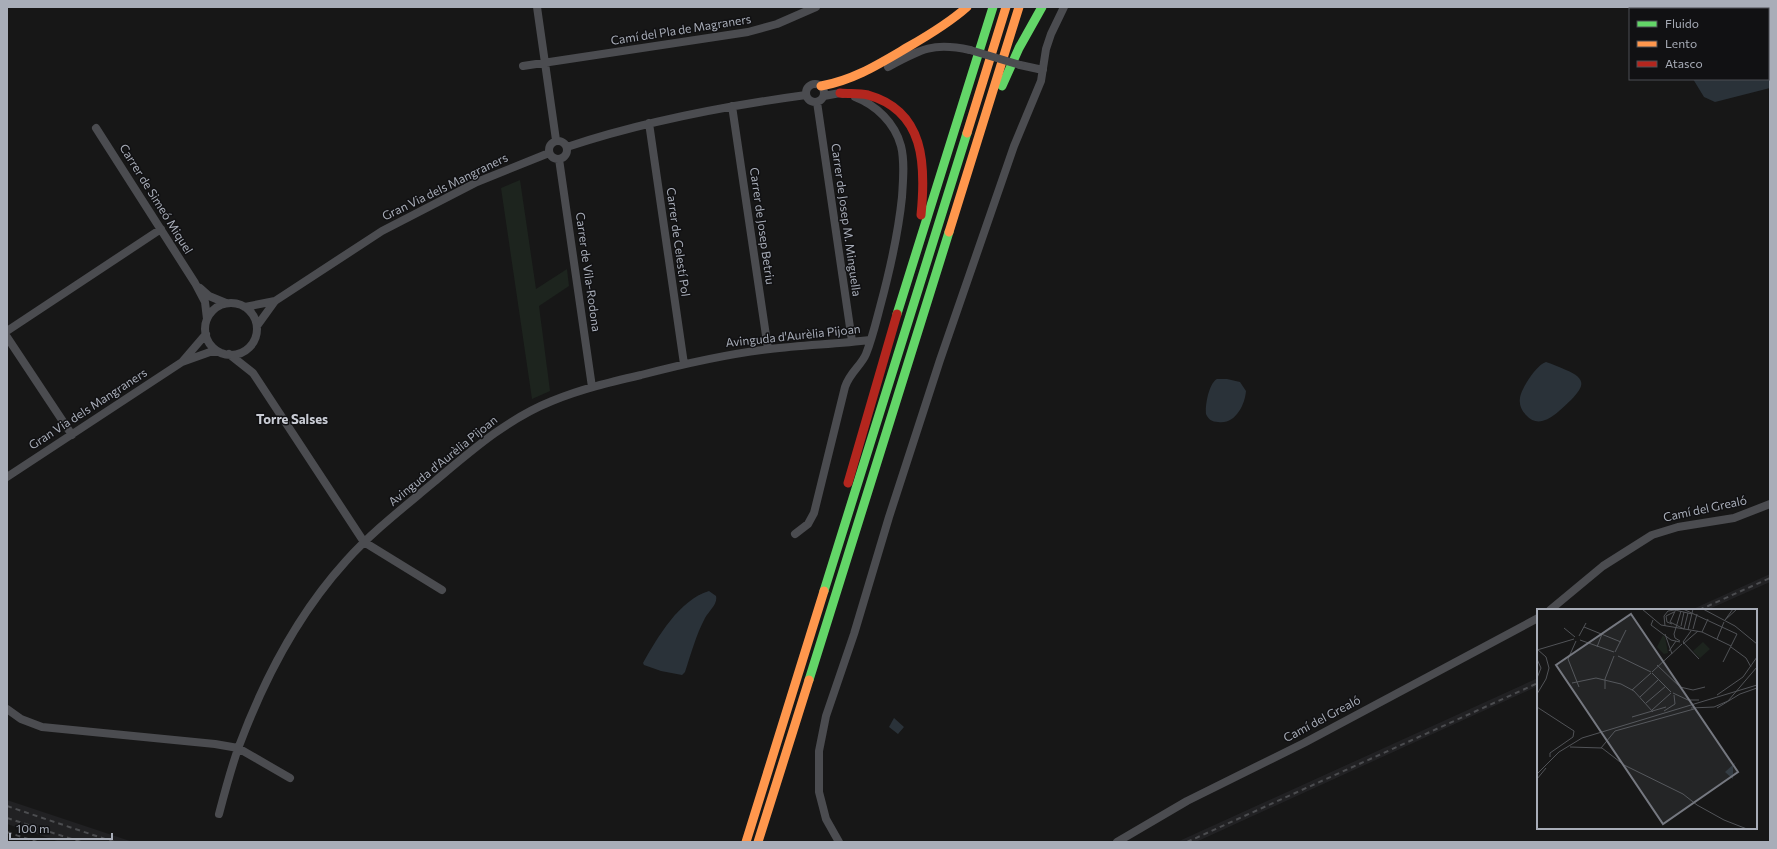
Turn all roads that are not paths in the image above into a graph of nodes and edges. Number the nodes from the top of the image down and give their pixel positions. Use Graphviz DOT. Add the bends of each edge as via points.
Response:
graph roads {
  1 [pos="537,7"];
  2 [pos="816,7"];
  3 [pos="967,7"];
  4 [pos="993,7"];
  5 [pos="1006,7"];
  6 [pos="1019,7"];
  7 [pos="1042,7"];
  8 [pos="1064,7"];
  9 [pos="545,63"];
  10 [pos="523,66"];
  11 [pos="1043,70"];
  12 [pos="823,91"];
  13 [pos="840,93"];
  14 [pos="806,95"];
  15 [pos="817,102"];
  16 [pos="732,106"];
  17 [pos="648,123"];
  18 [pos="96,128"];
  19 [pos="556,140"];
  20 [pos="567,147"];
  21 [pos="549,153"];
  22 [pos="559,159"];
  23 [pos="956,208"];
  24 [pos="161,230"];
  25 [pos="195,283"];
  26 [pos="275,301"];
  27 [pos="226,303"];
  28 [pos="244,306"];
  29 [pos="207,319"];
  30 [pos="257,326"];
  31 [pos="7,331"];
  32 [pos="206,334"];
  33 [pos="7,337"];
  34 [pos="870,340"];
  35 [pos="852,341"];
  36 [pos="768,349"];
  37 [pos="219,352"];
  38 [pos="229,354"];
  39 [pos="182,362"];
  40 [pos="684,364"];
  41 [pos="592,387"];
  42 [pos="868,413"];
  43 [pos="72,435"];
  44 [pos="7,477"];
  45 [pos="1770,504"];
  46 [pos="795,534"];
  47 [pos="364,542"];
  48 [pos="442,590"];
  49 [pos="1551,609"];
  50 [pos="1537,619"];
  51 [pos="7,709"];
  52 [pos="238,748"];
  53 [pos="774,751"];
  54 [pos="290,778"];
  55 [pos="219,814"];
  56 [pos="746,842"];
  57 [pos="758,842"];
  58 [pos="839,842"];
  59 [pos="1117,842"];
  1 -- 9 [label="street"];
  2 -- 9 [label="street, Camí del Pla de Magraners" via="777,24 748,32"];
  3 -- 12 [label="highway" via="942,27 869,72"];
  4 -- 42 [label="highway"];
  5 -- 53 [label="highway"];
  6 -- 23 [label="highway"];
  7 -- 23 [label="highway" via="1004,81 965,196"];
  8 -- 11 [label="street" via="1048,42"];
  9 -- 10 [label="street, Camí del Pla de Magraners"];
  9 -- 19 [label="street"];
  11 -- 12 [label="street, bridge" via="950,46 926,49 863,80"];
  11 -- 58 [label="street" via="940,360 824,725 819,760 819,792 826,819"];
  12 -- 13 [label="street"];
  12 -- 14 [label="street" via="812,84 807,88"];
  12 -- 15 [label="street"];
  13 -- 34 [label="street" via="860,99 884,116 897,136 903,155 903,185 897,241"];
  13 -- 42 [label="highway" via="875,96 899,110 916,133 924,170 923,202 916,238 873,384"];
  14 -- 15 [label="street" via="810,101"];
  14 -- 16 [label="street"];
  15 -- 35 [label="street, Carrer de Josep M. Minguella"];
  16 -- 17 [label="street"];
  16 -- 36 [label="street, Carrer de Josep Betriu"];
  17 -- 20 [label="street"];
  17 -- 40 [label="street, Carrer de Celestí Pol"];
  18 -- 24 [label="street, Carrer de Simeó Miquel"];
  19 -- 20 [label="street" via="563,142"];
  19 -- 21 [label="street" via="549,146"];
  20 -- 22 [label="street" via="566,155"];
  21 -- 22 [label="street"];
  21 -- 26 [label="street, Gran Via dels Mangraners" via="477,182 414,214 366,241"];
  22 -- 41 [label="street, Carrer de Vila-Rodona"];
  23 -- 57 [label="highway"];
  24 -- 25 [label="street, Carrer de Simeó Miquel"];
  24 -- 31 [label="street"];
  25 -- 27 [label="street, Carrer de Simeó Miquel" via="209,296"];
  25 -- 29 [label="street, Carrer de Simeó Miquel" via="205,302"];
  26 -- 28 [label="street, Gran Via dels Mangraners"];
  26 -- 30 [label="street, Gran Via dels Mangraners"];
  27 -- 28 [label="street, Gran Via dels Mangraners"];
  27 -- 29 [label="street" via="215,309"];
  28 -- 30 [label="street" via="253,315"];
  29 -- 32 [label="street"];
  30 -- 38 [label="street, Gran Via dels Mangraners" via="255,339 248,348 237,354"];
  32 -- 37 [label="street" via="210,343"];
  32 -- 39 [label="street, Gran Via dels Mangraners"];
  33 -- 43 [label="street"];
  34 -- 35 [label="street, Avinguda d'Aurèlia Pijoan"];
  34 -- 46 [label="street" via="865,357 850,375 845,387 814,513 808,524"];
  35 -- 36 [label="street, Avinguda d'Aurèlia Pijoan"];
  36 -- 40 [label="street, Avinguda d'Aurèlia Pijoan"];
  37 -- 38 [label="street, Gran Via dels Mangraners"];
  37 -- 39 [label="street, Gran Via dels Mangraners" via="210,352"];
  38 -- 47 [label="street" via="253,373"];
  39 -- 43 [label="street, Gran Via dels Mangraners"];
  40 -- 41 [label="street, Avinguda d'Aurèlia Pijoan"];
  41 -- 47 [label="street, Avinguda d'Aurèlia Pijoan" via="538,407 499,429 473,448"];
  42 -- 53 [label="highway" via="774,736"];
  43 -- 44 [label="street, Gran Via dels Mangraners"];
  45 -- 49 [label="street, Camí del Grealó" via="1734,518 1678,527 1652,535 1603,566"];
  47 -- 48 [label="street"];
  47 -- 52 [label="street, Avinguda d'Aurèlia Pijoan" via="322,589 288,639 265,682"];
  50 -- 59 [label="street, Camí del Grealó" via="1304,743 1186,801"];
  51 -- 52 [label="street" via="21,719 42,727"];
  52 -- 54 [label="street"];
  52 -- 55 [label="street, Avinguda d'Aurèlia Pijoan"];
  53 -- 56 [label="highway"];
}
